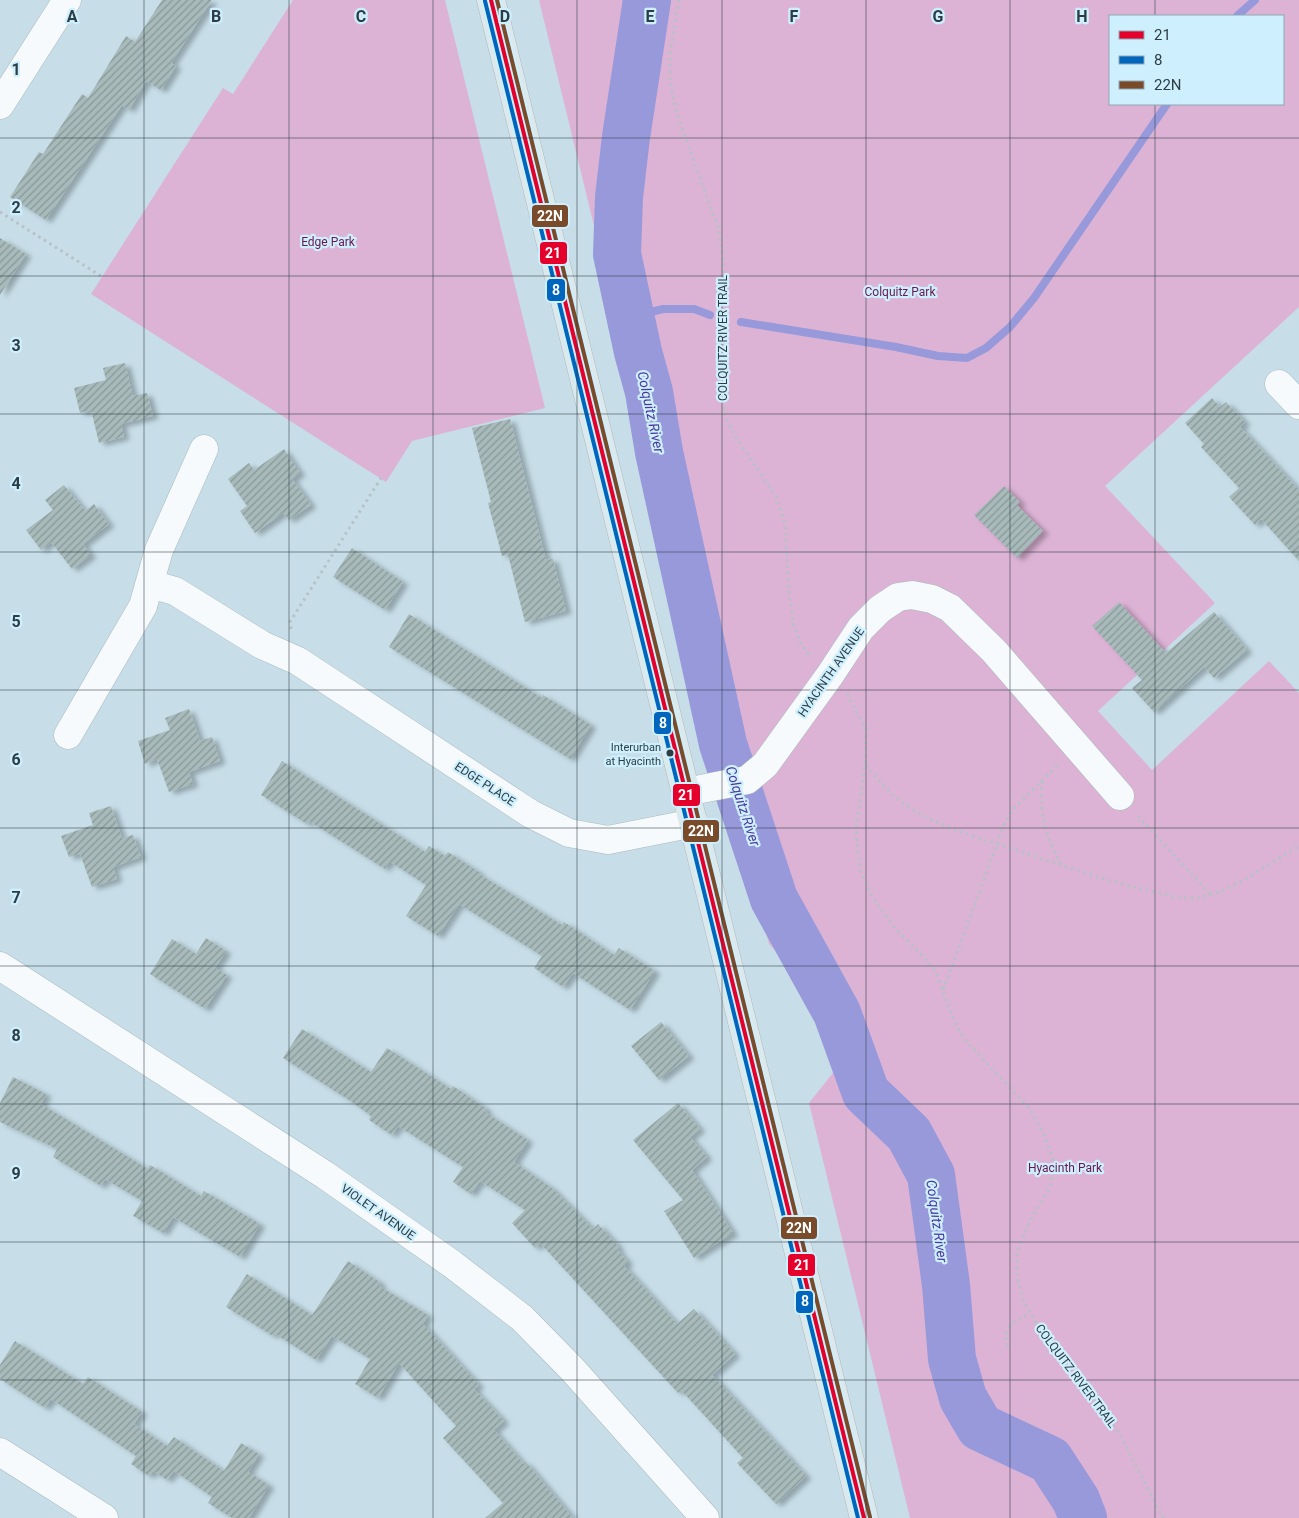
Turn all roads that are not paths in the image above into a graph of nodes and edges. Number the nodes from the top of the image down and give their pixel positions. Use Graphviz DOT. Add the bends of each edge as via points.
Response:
graph roads {
  1 [pos="67,0"];
  2 [pos="491,0"];
  3 [pos="0,105"];
  4 [pos="1279,384"];
  5 [pos="1299,405"];
  6 [pos="204,449"];
  7 [pos="150,584"];
  8 [pos="68,735"];
  9 [pos="686,792"];
  10 [pos="1120,796"];
  11 [pos="694,823"];
  12 [pos="0,966"];
  13 [pos="0,1452"];
  14 [pos="104,1518"];
  15 [pos="705,1518"];
  16 [pos="864,1518"];
  1 -- 3 [label="street"];
  2 -- 9 [label="main road"];
  4 -- 5 [label="street"];
  6 -- 7 [label="street" via="159,550"];
  7 -- 8 [label="street" via="143,606"];
  7 -- 11 [label="street, EDGE PLACE" via="175,591 262,645 298,661 531,814 570,833 608,840"];
  9 -- 10 [label="street, HYACINTH AVENUE" via="736,782 765,765 861,628 898,597 912,595 932,599 950,608 994,651"];
  9 -- 11 [label="main road"];
  11 -- 16 [label="main road"];
  12 -- 15 [label="street, VIOLET AVENUE" via="325,1175 452,1264 522,1318"];
  13 -- 14 [label="street"];
}
